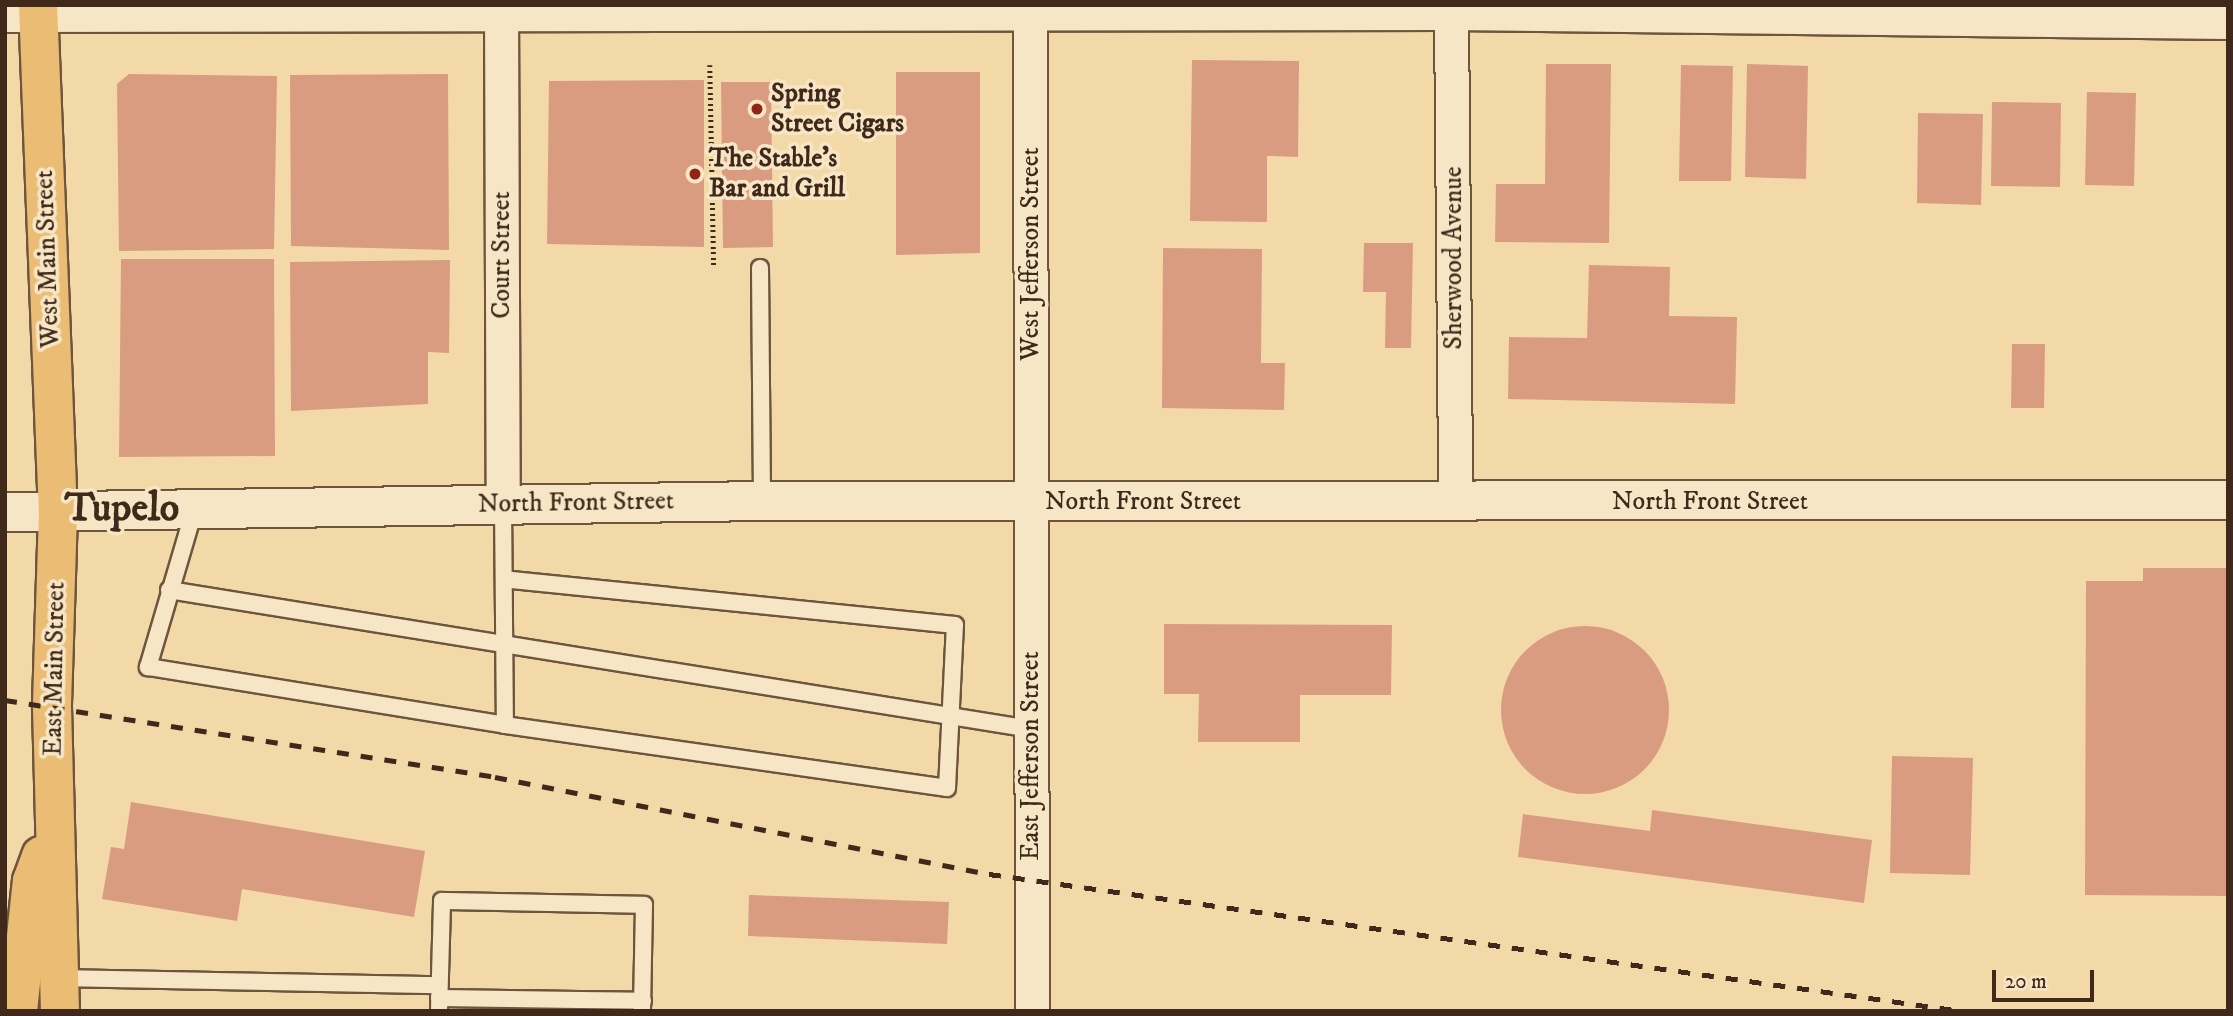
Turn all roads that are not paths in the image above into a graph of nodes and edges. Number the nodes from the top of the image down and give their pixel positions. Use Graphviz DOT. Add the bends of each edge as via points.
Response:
graph roads {
  1 [pos="500,8"];
  2 [pos="1030,9"];
  3 [pos="27,12"];
  4 [pos="1451,13"];
  5 [pos="2228,22"];
  6 [pos="760,268"];
  7 [pos="2228,500"];
  8 [pos="762,501"];
  9 [pos="1031,502"];
  10 [pos="1455,503"];
  11 [pos="503,504"];
  12 [pos="194,511"];
  13 [pos="5,513"];
  14 [pos="58,513"];
  15 [pos="504,579"];
  16 [pos="169,590"];
  17 [pos="504,645"];
  18 [pos="950,716"];
  19 [pos="505,725"];
  20 [pos="1030,729"];
  21 [pos="53,824"];
  22 [pos="59,994"];
  23 [pos="439,998"];
  24 [pos="643,1006"];
  25 [pos="18,1011"];
  26 [pos="1032,1011"];
  1 -- 2 [label="street"];
  1 -- 3 [label="street"];
  1 -- 11 [label="street, Court Street"];
  2 -- 4 [label="street"];
  2 -- 9 [label="street, West Jefferson Street"];
  3 -- 14 [label="main road, West Main Street"];
  4 -- 5 [label="street"];
  4 -- 10 [label="street, Sherwood Avenue"];
  6 -- 8 [label="lane"];
  7 -- 10 [label="street, North Front Street"];
  8 -- 9 [label="street, North Front Street"];
  8 -- 11 [label="street, North Front Street"];
  9 -- 10 [label="street, North Front Street"];
  9 -- 20 [label="street, East Jefferson Street"];
  11 -- 12 [label="street, North Front Street"];
  11 -- 15 [label="lane"];
  12 -- 14 [label="street, North Front Street"];
  12 -- 16 [label="lane"];
  13 -- 14 [label="street, North Front Street"];
  14 -- 21 [label="main road, East Main Street"];
  15 -- 17 [label="lane"];
  15 -- 18 [label="lane" via="955,625"];
  16 -- 17 [label="lane"];
  16 -- 19 [label="lane" via="148,667"];
  17 -- 18 [label="lane"];
  17 -- 19 [label="lane"];
  18 -- 19 [label="lane" via="947,788"];
  18 -- 20 [label="lane"];
  20 -- 26 [label="street, East Jefferson Street"];
  21 -- 22 [label="main road, East Main Street"];
  21 -- 25 [label="main road, East Main Street" via="32,881"];
  22 -- 23 [label="lane"];
  23 -- 24 [label="lane"];
  23 -- 24 [label="lane" via="442,901 644,905"];
}
